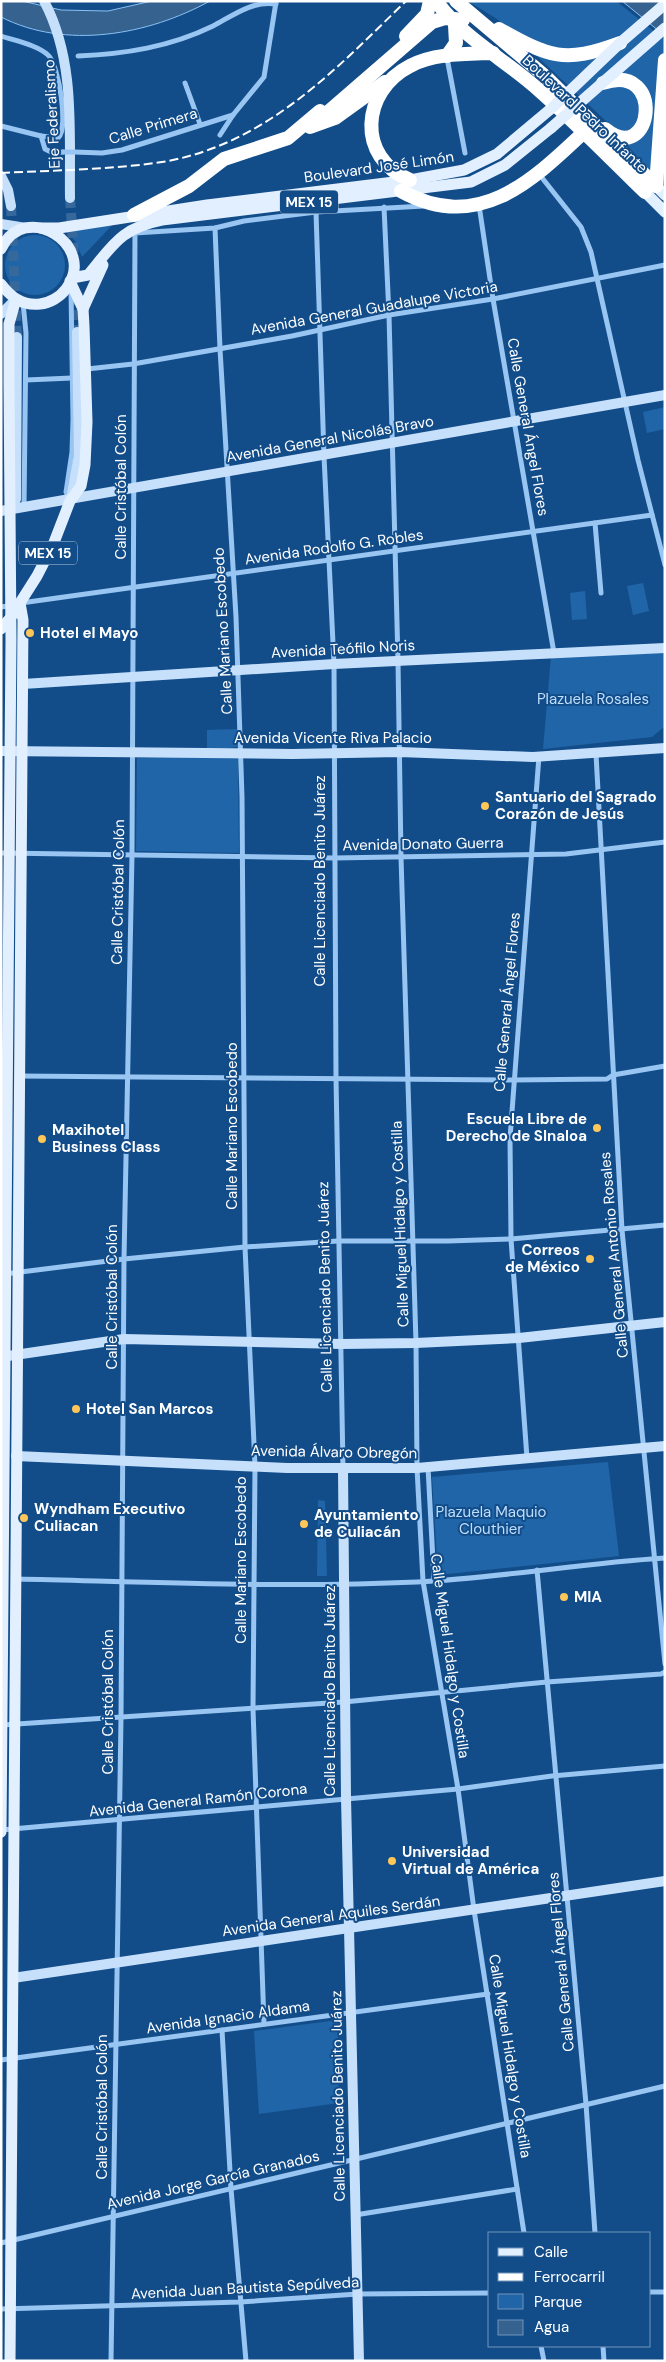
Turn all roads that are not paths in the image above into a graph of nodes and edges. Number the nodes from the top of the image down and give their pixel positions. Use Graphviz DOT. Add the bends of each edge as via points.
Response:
graph roads {
  1 [pos="44,1"];
  2 [pos="430,1"];
  3 [pos="436,1"];
  4 [pos="456,1"];
  5 [pos="276,3"];
  6 [pos="665,4"];
  7 [pos="463,20"];
  8 [pos="665,28"];
  9 [pos="1,36"];
  10 [pos="620,43"];
  11 [pos="493,53"];
  12 [pos="78,56"];
  13 [pos="447,56"];
  14 [pos="665,60"];
  15 [pos="390,79"];
  16 [pos="185,83"];
  17 [pos="603,83"];
  18 [pos="564,95"];
  19 [pos="355,105"];
  20 [pos="233,115"];
  21 [pos="372,117"];
  22 [pos="200,124"];
  23 [pos="1,126"];
  24 [pos="309,128"];
  25 [pos="583,133"];
  26 [pos="41,136"];
  27 [pos="220,136"];
  28 [pos="288,138"];
  29 [pos="465,153"];
  30 [pos="539,174"];
  31 [pos="1,176"];
  32 [pos="410,180"];
  33 [pos="656,188"];
  34 [pos="401,191"];
  35 [pos="70,198"];
  36 [pos="478,205"];
  37 [pos="10,206"];
  38 [pos="384,207"];
  39 [pos="248,210"];
  40 [pos="316,212"];
  41 [pos="665,212"];
  42 [pos="134,215"];
  43 [pos="1,224"];
  44 [pos="26,228"];
  45 [pos="42,228"];
  46 [pos="215,228"];
  47 [pos="150,230"];
  48 [pos="6,238"];
  49 [pos="111,248"];
  50 [pos="1,249"];
  51 [pos="665,265"];
  52 [pos="597,278"];
  53 [pos="71,279"];
  54 [pos="1,284"];
  55 [pos="19,300"];
  56 [pos="493,300"];
  57 [pos="83,309"];
  58 [pos="1,314"];
  59 [pos="389,315"];
  60 [pos="319,330"];
  61 [pos="77,332"];
  62 [pos="18,337"];
  63 [pos="220,348"];
  64 [pos="134,364"];
  65 [pos="87,370"];
  66 [pos="72,378"];
  67 [pos="26,380"];
  68 [pos="5,382"];
  69 [pos="665,395"];
  70 [pos="624,401"];
  71 [pos="515,421"];
  72 [pos="392,443"];
  73 [pos="324,456"];
  74 [pos="228,472"];
  75 [pos="133,487"];
  76 [pos="70,501"];
  77 [pos="24,508"];
  78 [pos="6,511"];
  79 [pos="652,516"];
  80 [pos="596,523"];
  81 [pos="534,532"];
  82 [pos="394,551"];
  83 [pos="329,560"];
  84 [pos="665,564"];
  85 [pos="233,574"];
  86 [pos="133,587"];
  87 [pos="601,593"];
  88 [pos="9,608"];
  89 [pos="1,629"];
  90 [pos="665,648"];
  91 [pos="554,654"];
  92 [pos="398,661"];
  93 [pos="334,664"];
  94 [pos="238,671"];
  95 [pos="132,678"];
  96 [pos="12,685"];
  97 [pos="665,739"];
  98 [pos="665,748"];
  99 [pos="635,750"];
  100 [pos="6,752"];
  101 [pos="22,752"];
  102 [pos="132,752"];
  103 [pos="400,752"];
  104 [pos="241,753"];
  105 [pos="335,753"];
  106 [pos="596,754"];
  107 [pos="540,756"];
  108 [pos="665,842"];
  109 [pos="603,851"];
  110 [pos="5,853"];
  111 [pos="21,853"];
  112 [pos="532,854"];
  113 [pos="132,855"];
  114 [pos="243,856"];
  115 [pos="400,857"];
  116 [pos="334,858"];
  117 [pos="665,1066"];
  118 [pos="613,1075"];
  119 [pos="4,1076"];
  120 [pos="20,1076"];
  121 [pos="127,1077"];
  122 [pos="244,1078"];
  123 [pos="336,1078"];
  124 [pos="407,1080"];
  125 [pos="513,1080"];
  126 [pos="665,1225"];
  127 [pos="622,1230"];
  128 [pos="511,1239"];
  129 [pos="338,1240"];
  130 [pos="414,1242"];
  131 [pos="245,1247"];
  132 [pos="124,1259"];
  133 [pos="18,1273"];
  134 [pos="3,1274"];
  135 [pos="665,1322"];
  136 [pos="633,1324"];
  137 [pos="519,1338"];
  138 [pos="124,1339"];
  139 [pos="248,1342"];
  140 [pos="416,1343"];
  141 [pos="342,1344"];
  142 [pos="17,1355"];
  143 [pos="3,1357"];
  144 [pos="665,1446"];
  145 [pos="643,1447"];
  146 [pos="2,1456"];
  147 [pos="16,1456"];
  148 [pos="527,1459"];
  149 [pos="124,1461"];
  150 [pos="254,1466"];
  151 [pos="428,1467"];
  152 [pos="416,1468"];
  153 [pos="343,1469"];
  154 [pos="665,1558"];
  155 [pos="654,1559"];
  156 [pos="537,1570"];
  157 [pos="2,1579"];
  158 [pos="16,1579"];
  159 [pos="434,1580"];
  160 [pos="121,1581"];
  161 [pos="423,1581"];
  162 [pos="344,1585"];
  163 [pos="253,1586"];
  164 [pos="665,1664"];
  165 [pos="665,1672"];
  166 [pos="547,1682"];
  167 [pos="441,1693"];
  168 [pos="344,1702"];
  169 [pos="253,1709"];
  170 [pos="121,1718"];
  171 [pos="14,1724"];
  172 [pos="2,1725"];
  173 [pos="665,1766"];
  174 [pos="556,1776"];
  175 [pos="458,1790"];
  176 [pos="346,1798"];
  177 [pos="257,1806"];
  178 [pos="119,1820"];
  179 [pos="14,1829"];
  180 [pos="1,1831"];
  181 [pos="665,1882"];
  182 [pos="567,1896"];
  183 [pos="474,1910"];
  184 [pos="349,1928"];
  185 [pos="262,1941"];
  186 [pos="116,1962"];
  187 [pos="7,1978"];
  188 [pos="488,1994"];
  189 [pos="351,2012"];
  190 [pos="264,2024"];
  191 [pos="222,2030"];
  192 [pos="115,2046"];
  193 [pos="7,2060"];
  194 [pos="665,2086"];
  195 [pos="586,2104"];
  196 [pos="507,2123"];
  197 [pos="354,2160"];
  198 [pos="518,2189"];
  199 [pos="231,2190"];
  200 [pos="114,2215"];
  201 [pos="355,2215"];
  202 [pos="524,2232"];
  203 [pos="595,2232"];
  204 [pos="6,2242"];
  205 [pos="651,2292"];
  206 [pos="665,2292"];
  207 [pos="488,2293"];
  208 [pos="358,2294"];
  209 [pos="240,2302"];
  210 [pos="111,2307"];
  211 [pos="6,2310"];
  212 [pos="541,2347"];
  213 [pos="603,2347"];
  214 [pos="10,2361"];
  215 [pos="111,2361"];
  216 [pos="246,2361"];
  217 [pos="359,2361"];
  218 [pos="544,2361"];
  219 [pos="604,2361"];
  1 -- 35 [label="main road, Eje Federalismo" via="64,52 68,81"];
  2 -- 28 [label="highway" via="422,21"];
  3 -- 7 [label="highway, Boulevard Pedro Infante"];
  4 -- 7 [label="highway, Boulevard Pedro Infante"];
  5 -- 12 [label="street" via="254,4 212,26 156,47"];
  5 -- 20 [label="street" via="264,77"];
  6 -- 10 [label="main road, MEX 15, bridge"];
  7 -- 10 [label="highway" via="558,56 588,54"];
  7 -- 11 [label="highway, Boulevard Pedro Infante"];
  7 -- 13 [label="highway" via="456,43"];
  7 -- 18 [label="highway" via="476,27 538,79"];
  7 -- 24 [label="highway, bridge" via="445,18 432,22"];
  8 -- 17 [label="main road, MEX 15, bridge"];
  9 -- 26 [label="street" via="42,51 52,60 62,99 61,136"];
  10 -- 32 [label="main road, Boulevard José Limón / MEX 15, bridge" via="553,107 497,154 476,166"];
  11 -- 13 [label="highway"];
  11 -- 25 [label="highway, Boulevard Pedro Infante" via="540,90"];
  13 -- 15 [label="highway" via="412,65"];
  13 -- 29 [label="street"];
  14 -- 33 [label="highway"];
  15 -- 19 [label="highway"];
  15 -- 21 [label="highway" via="374,106"];
  16 -- 22 [label="street"];
  17 -- 18 [label="highway" via="622,79 634,81 647,90 652,102 651,119 640,133 623,138 611,134"];
  17 -- 34 [label="main road, Boulevard José Limón / MEX 15, bridge" via="516,156 485,176 454,185"];
  18 -- 33 [label="highway, Boulevard Pedro Infante"];
  19 -- 21 [label="highway" via="364,107"];
  19 -- 24 [label="highway" via="335,118"];
  20 -- 22 [label="street, Calle Primera"];
  20 -- 27 [label="street"];
  21 -- 32 [label="highway" via="372,139 376,151 396,174"];
  22 -- 26 [label="street, Calle Primera, bridge" via="122,150 102,153 53,153 44,150"];
  23 -- 26 [label="street"];
  24 -- 28 [label="highway"];
  25 -- 30 [label="highway"];
  25 -- 33 [label="highway, Boulevard Pedro Infante"];
  28 -- 42 [label="highway" via="224,159 189,186"];
  30 -- 36 [label="highway" via="505,195"];
  30 -- 52 [label="street" via="581,227"];
  31 -- 37 [label="main road" via="8,190"];
  32 -- 42 [label="main road, Boulevard José Limón / MEX 15"];
  33 -- 41 [label="main road"];
  34 -- 36 [label="highway" via="438,204"];
  34 -- 39 [label="main road, Boulevard José Limón / MEX 15"];
  36 -- 38 [label="street" via="459,210 424,206"];
  36 -- 56 [label="street, Calle General Ángel Flores"];
  38 -- 40 [label="street"];
  38 -- 59 [label="street, Calle Miguel Hidalgo y Costilla"];
  39 -- 47 [label="main road" via="223,219"];
  39 -- 49 [label="main road, Boulevard José Limón / MEX 15" via="148,223 120,236"];
  40 -- 46 [label="street"];
  40 -- 60 [label="street, Calle Licenciado Benito Juárez"];
  42 -- 45 [label="main road, Boulevard José Limón / MEX 15"];
  43 -- 44 [label="main road"];
  44 -- 45 [label="main road, Boulevard José Limón"];
  44 -- 48 [label="main road"];
  45 -- 53 [label="main road" via="56,234 68,246 73,261"];
  46 -- 47 [label="street" via="176,232"];
  46 -- 63 [label="street, Calle Mariano Escobedo"];
  47 -- 64 [label="street, Calle Cristóbal Colón" via="135,233"];
  48 -- 50 [label="main road"];
  49 -- 53 [label="main road, Boulevard José Limón / MEX 15" via="88,275"];
  49 -- 57 [label="main road"];
  51 -- 52 [label="street, Avenida General Guadalupe Victoria"];
  52 -- 56 [label="street, Avenida General Guadalupe Victoria"];
  52 -- 70 [label="street"];
  53 -- 55 [label="main road" via="63,293 54,300 44,304"];
  53 -- 57 [label="main road, MEX 15"];
  53 -- 66 [label="street"];
  54 -- 55 [label="main road"];
  55 -- 58 [label="main road"];
  55 -- 67 [label="street" via="26,333"];
  55 -- 68 [label="main road" via="10,324"];
  56 -- 59 [label="street, Avenida General Guadalupe Victoria"];
  56 -- 71 [label="street, Calle General Ángel Flores"];
  57 -- 65 [label="main road, MEX 15"];
  59 -- 60 [label="street, Avenida General Guadalupe Victoria"];
  59 -- 72 [label="street, Calle Miguel Hidalgo y Costilla"];
  60 -- 63 [label="street, Avenida General Guadalupe Victoria"];
  60 -- 73 [label="street, Calle Licenciado Benito Juárez"];
  61 -- 76 [label="main road" via="79,445"];
  62 -- 78 [label="main road" via="16,499"];
  63 -- 64 [label="street, Avenida General Guadalupe Victoria"];
  63 -- 74 [label="street, Calle Mariano Escobedo"];
  64 -- 65 [label="street, Avenida General Guadalupe Victoria"];
  64 -- 75 [label="street, Calle Cristóbal Colón"];
  65 -- 76 [label="main road, MEX 15" via="85,465 81,486"];
  66 -- 67 [label="street"];
  66 -- 76 [label="street" via="72,452 66,492"];
  67 -- 77 [label="street"];
  68 -- 78 [label="main road"];
  69 -- 70 [label="main road, Avenida General Nicolás Bravo"];
  70 -- 71 [label="main road, Avenida General Nicolás Bravo"];
  70 -- 79 [label="street"];
  71 -- 72 [label="main road, Avenida General Nicolás Bravo"];
  71 -- 81 [label="street, Calle General Ángel Flores"];
  72 -- 73 [label="main road, Avenida General Nicolás Bravo"];
  72 -- 82 [label="street, Calle Miguel Hidalgo y Costilla"];
  73 -- 74 [label="main road, Avenida General Nicolás Bravo"];
  73 -- 83 [label="street, Calle Licenciado Benito Juárez"];
  74 -- 75 [label="main road, Avenida General Nicolás Bravo"];
  74 -- 85 [label="street, Calle Mariano Escobedo"];
  75 -- 76 [label="main road, Avenida General Nicolás Bravo"];
  75 -- 86 [label="street, Calle Cristóbal Colón"];
  76 -- 77 [label="main road, Avenida General Nicolás Bravo"];
  76 -- 88 [label="main road, MEX 15" via="53,545"];
  77 -- 78 [label="main road, Avenida General Nicolás Bravo"];
  78 -- 88 [label="main road"];
  79 -- 80 [label="street, Avenida Rodolfo G. Robles"];
  79 -- 84 [label="street"];
  80 -- 81 [label="street, Avenida Rodolfo G. Robles"];
  80 -- 87 [label="street"];
  81 -- 82 [label="street, Avenida Rodolfo G. Robles"];
  81 -- 91 [label="street, Calle General Ángel Flores"];
  82 -- 83 [label="street, Avenida Rodolfo G. Robles"];
  82 -- 92 [label="street, Calle Miguel Hidalgo y Costilla"];
  83 -- 85 [label="street, Avenida Rodolfo G. Robles"];
  83 -- 93 [label="street, Calle Licenciado Benito Juárez"];
  85 -- 86 [label="street, Avenida Rodolfo G. Robles"];
  85 -- 94 [label="street, Calle Mariano Escobedo"];
  86 -- 88 [label="street, Avenida Rodolfo G. Robles"];
  86 -- 95 [label="street, Calle Cristóbal Colón"];
  88 -- 89 [label="main road, MEX 15"];
  88 -- 96 [label="main road"];
  88 -- 96 [label="main road" via="23,620"];
  90 -- 91 [label="main road, Avenida Teófilo Noris"];
  91 -- 92 [label="main road, Avenida Teófilo Noris"];
  92 -- 93 [label="main road, Avenida Teófilo Noris"];
  92 -- 103 [label="street, Calle Miguel Hidalgo y Costilla"];
  93 -- 94 [label="main road, Avenida Teófilo Noris"];
  93 -- 105 [label="street, Calle Licenciado Benito Juárez"];
  94 -- 95 [label="main road, Avenida Teófilo Noris"];
  94 -- 104 [label="street, Calle Mariano Escobedo"];
  95 -- 96 [label="main road, Avenida Teófilo Noris"];
  95 -- 102 [label="street, Calle Cristóbal Colón"];
  96 -- 100 [label="main road"];
  96 -- 101 [label="main road"];
  97 -- 99 [label="main road"];
  98 -- 99 [label="main road, Avenida Vicente Riva Palacio"];
  99 -- 106 [label="main road, Avenida Vicente Riva Palacio"];
  100 -- 101 [label="main road, Avenida Vicente Riva Palacio"];
  100 -- 110 [label="main road"];
  101 -- 102 [label="main road, Avenida Vicente Riva Palacio"];
  101 -- 111 [label="main road"];
  102 -- 104 [label="main road, Avenida Vicente Riva Palacio"];
  102 -- 113 [label="street, Calle Cristóbal Colón"];
  103 -- 105 [label="main road, Avenida Vicente Riva Palacio"];
  103 -- 107 [label="main road, Avenida Vicente Riva Palacio"];
  103 -- 115 [label="street, Calle Miguel Hidalgo y Costilla"];
  104 -- 105 [label="main road, Avenida Vicente Riva Palacio"];
  104 -- 114 [label="street, Calle Mariano Escobedo"];
  105 -- 116 [label="street, Calle Licenciado Benito Juárez"];
  106 -- 107 [label="main road, Avenida Vicente Riva Palacio"];
  106 -- 109 [label="street, Calle General Antonio Rosales"];
  107 -- 112 [label="street, Calle General Ángel Flores"];
  108 -- 109 [label="street, Avenida Donato Guerra"];
  109 -- 112 [label="street, Avenida Donato Guerra"];
  109 -- 118 [label="street, Calle General Antonio Rosales"];
  110 -- 111 [label="street, Avenida Donato Guerra"];
  110 -- 119 [label="main road"];
  111 -- 113 [label="street, Avenida Donato Guerra"];
  111 -- 120 [label="main road"];
  112 -- 115 [label="street, Avenida Donato Guerra"];
  112 -- 125 [label="street, Calle General Ángel Flores"];
  113 -- 114 [label="street, Avenida Donato Guerra"];
  113 -- 121 [label="street, Calle Cristóbal Colón"];
  114 -- 116 [label="street, Avenida Donato Guerra"];
  114 -- 122 [label="street, Calle Mariano Escobedo"];
  115 -- 116 [label="street, Avenida Donato Guerra"];
  115 -- 124 [label="street, Calle Miguel Hidalgo y Costilla"];
  116 -- 123 [label="street, Calle Licenciado Benito Juárez"];
  117 -- 118 [label="street"];
  118 -- 125 [label="street" via="608,1079"];
  118 -- 127 [label="street, Calle General Antonio Rosales"];
  119 -- 120 [label="street"];
  119 -- 134 [label="main road"];
  120 -- 121 [label="street"];
  120 -- 133 [label="main road"];
  121 -- 122 [label="street"];
  121 -- 132 [label="street, Calle Cristóbal Colón"];
  122 -- 123 [label="street"];
  122 -- 131 [label="street, Calle Mariano Escobedo"];
  123 -- 124 [label="street"];
  123 -- 129 [label="street, Calle Licenciado Benito Juárez"];
  124 -- 125 [label="street"];
  124 -- 130 [label="street, Calle Miguel Hidalgo y Costilla"];
  125 -- 128 [label="street, Calle General Ángel Flores"];
  126 -- 127 [label="street"];
  127 -- 128 [label="street"];
  127 -- 136 [label="street, Calle General Antonio Rosales"];
  128 -- 130 [label="street"];
  128 -- 137 [label="street, Calle General Ángel Flores"];
  129 -- 130 [label="street"];
  129 -- 131 [label="street"];
  129 -- 141 [label="street, Calle Licenciado Benito Juárez"];
  130 -- 140 [label="street, Calle Miguel Hidalgo y Costilla"];
  131 -- 132 [label="street"];
  131 -- 139 [label="street, Calle Mariano Escobedo"];
  132 -- 133 [label="street"];
  132 -- 138 [label="street, Calle Cristóbal Colón"];
  133 -- 134 [label="street"];
  133 -- 142 [label="main road"];
  134 -- 143 [label="main road"];
  135 -- 136 [label="main road"];
  136 -- 137 [label="main road"];
  136 -- 145 [label="street, Calle General Antonio Rosales"];
  137 -- 140 [label="main road"];
  137 -- 148 [label="street, Calle General Ángel Flores"];
  138 -- 139 [label="main road"];
  138 -- 142 [label="main road"];
  138 -- 149 [label="street, Calle Cristóbal Colón"];
  139 -- 141 [label="main road"];
  139 -- 150 [label="street, Calle Mariano Escobedo"];
  140 -- 141 [label="main road"];
  140 -- 152 [label="street, Calle Miguel Hidalgo y Costilla"];
  141 -- 153 [label="street, Calle Licenciado Benito Juárez"];
  142 -- 143 [label="main road"];
  142 -- 147 [label="main road"];
  143 -- 146 [label="main road"];
  144 -- 145 [label="main road, Avenida Álvaro Obregón"];
  145 -- 148 [label="main road, Avenida Álvaro Obregón"];
  145 -- 155 [label="street, Calle General Antonio Rosales"];
  146 -- 147 [label="main road, Avenida Álvaro Obregón"];
  146 -- 157 [label="main road"];
  147 -- 149 [label="main road, Avenida Álvaro Obregón"];
  147 -- 158 [label="main road"];
  148 -- 151 [label="main road, Avenida Álvaro Obregón"];
  149 -- 150 [label="main road, Avenida Álvaro Obregón"];
  149 -- 160 [label="street, Calle Cristóbal Colón"];
  150 -- 153 [label="main road, Avenida Álvaro Obregón"];
  150 -- 163 [label="street, Calle Mariano Escobedo"];
  151 -- 152 [label="main road, Avenida Álvaro Obregón"];
  151 -- 159 [label="street, Calle Miguel Hidalgo y Costilla"];
  152 -- 153 [label="main road, Avenida Álvaro Obregón"];
  152 -- 161 [label="street, Calle Miguel Hidalgo y Costilla"];
  153 -- 162 [label="main road, Calle Licenciado Benito Juárez"];
  154 -- 155 [label="street"];
  155 -- 156 [label="street"];
  155 -- 164 [label="street, Calle General Antonio Rosales"];
  156 -- 159 [label="street"];
  156 -- 166 [label="street, Calle General Ángel Flores"];
  157 -- 158 [label="street"];
  157 -- 172 [label="main road"];
  158 -- 160 [label="street"];
  158 -- 171 [label="main road"];
  159 -- 161 [label="street"];
  160 -- 163 [label="street"];
  160 -- 170 [label="street, Calle Cristóbal Colón"];
  161 -- 162 [label="street"];
  161 -- 167 [label="street, Calle Miguel Hidalgo y Costilla"];
  162 -- 163 [label="street"];
  162 -- 168 [label="main road, Calle Licenciado Benito Juárez"];
  163 -- 169 [label="street, Calle Mariano Escobedo"];
  165 -- 166 [label="street"];
  166 -- 167 [label="street"];
  166 -- 174 [label="street, Calle General Ángel Flores"];
  167 -- 168 [label="street"];
  167 -- 175 [label="street, Calle Miguel Hidalgo y Costilla"];
  168 -- 169 [label="street"];
  168 -- 176 [label="main road, Calle Licenciado Benito Juárez"];
  169 -- 170 [label="street"];
  169 -- 177 [label="street, Calle Mariano Escobedo"];
  170 -- 171 [label="street"];
  170 -- 178 [label="street, Calle Cristóbal Colón"];
  171 -- 172 [label="street"];
  171 -- 179 [label="main road"];
  172 -- 180 [label="main road"];
  173 -- 174 [label="street, Avenida General Ramón Corona"];
  174 -- 175 [label="street, Avenida General Ramón Corona"];
  174 -- 182 [label="street, Calle General Ángel Flores"];
  175 -- 176 [label="street, Avenida General Ramón Corona"];
  175 -- 183 [label="street, Calle Miguel Hidalgo y Costilla"];
  176 -- 177 [label="street, Avenida General Ramón Corona"];
  176 -- 184 [label="main road, Calle Licenciado Benito Juárez"];
  177 -- 178 [label="street, Avenida General Ramón Corona"];
  177 -- 185 [label="street, Calle Mariano Escobedo"];
  178 -- 179 [label="street, Avenida General Ramón Corona"];
  178 -- 186 [label="street, Calle Cristóbal Colón"];
  179 -- 180 [label="street, Avenida General Ramón Corona"];
  179 -- 187 [label="main road"];
  181 -- 182 [label="main road, Avenida General Aquiles Serdán"];
  182 -- 183 [label="main road, Avenida General Aquiles Serdán"];
  182 -- 195 [label="street, Calle General Ángel Flores"];
  183 -- 184 [label="main road, Avenida General Aquiles Serdán"];
  183 -- 188 [label="street, Calle Miguel Hidalgo y Costilla"];
  184 -- 185 [label="main road, Avenida General Aquiles Serdán"];
  184 -- 189 [label="main road, Calle Licenciado Benito Juárez"];
  185 -- 186 [label="main road, Avenida General Aquiles Serdán"];
  185 -- 190 [label="street, Calle Mariano Escobedo"];
  186 -- 187 [label="main road, Avenida General Aquiles Serdán"];
  186 -- 192 [label="street, Calle Cristóbal Colón"];
  187 -- 193 [label="main road"];
  188 -- 189 [label="street, Avenida Ignacio Aldama"];
  188 -- 196 [label="street, Calle Miguel Hidalgo y Costilla"];
  189 -- 190 [label="street, Avenida Ignacio Aldama"];
  189 -- 197 [label="main road, Calle Licenciado Benito Juárez"];
  190 -- 191 [label="street, Avenida Ignacio Aldama"];
  191 -- 192 [label="street, Avenida Ignacio Aldama"];
  191 -- 199 [label="street"];
  192 -- 193 [label="street, Avenida Ignacio Aldama"];
  192 -- 200 [label="street, Calle Cristóbal Colón"];
  193 -- 204 [label="main road"];
  194 -- 195 [label="street, Avenida Jorge García Granados"];
  195 -- 196 [label="street, Avenida Jorge García Granados"];
  195 -- 203 [label="street, Calle General Ángel Flores"];
  196 -- 197 [label="street, Avenida Jorge García Granados"];
  196 -- 198 [label="street, Calle Miguel Hidalgo y Costilla"];
  197 -- 199 [label="street, Avenida Jorge García Granados"];
  197 -- 201 [label="main road, Calle Licenciado Benito Juárez"];
  198 -- 201 [label="street"];
  198 -- 202 [label="street, Calle Miguel Hidalgo y Costilla"];
  199 -- 200 [label="street, Avenida Jorge García Granados"];
  199 -- 209 [label="street"];
  200 -- 204 [label="street, Avenida Jorge García Granados"];
  200 -- 210 [label="street, Calle Cristóbal Colón"];
  201 -- 208 [label="main road, Calle Licenciado Benito Juárez"];
  204 -- 211 [label="main road"];
  205 -- 206 [label="street"];
  207 -- 208 [label="street, Avenida Juan Bautista Sepúlveda"];
  208 -- 209 [label="street, Avenida Juan Bautista Sepúlveda"];
  208 -- 217 [label="main road, Calle Licenciado Benito Juárez"];
  209 -- 210 [label="street, Avenida Juan Bautista Sepúlveda"];
  209 -- 216 [label="street"];
  210 -- 211 [label="street, Avenida Juan Bautista Sepúlveda"];
  210 -- 215 [label="street, Calle Cristóbal Colón"];
  211 -- 214 [label="main road"];
  212 -- 218 [label="street"];
  213 -- 219 [label="street"];
}
